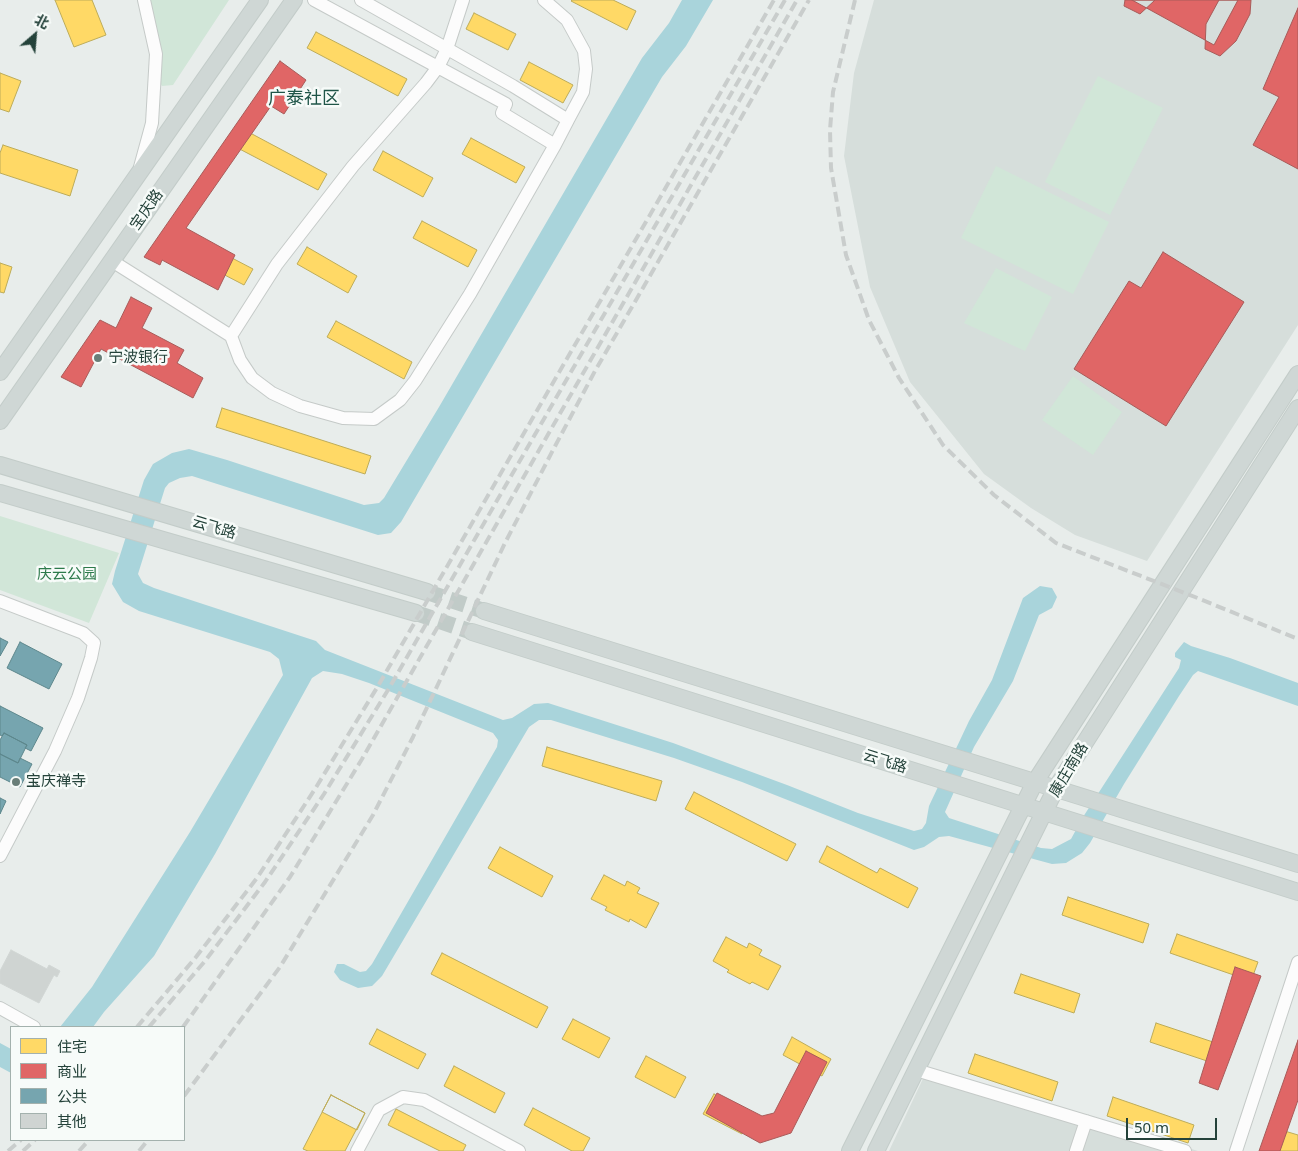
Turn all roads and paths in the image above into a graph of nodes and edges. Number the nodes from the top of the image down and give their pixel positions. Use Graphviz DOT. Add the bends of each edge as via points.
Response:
graph roads {
  1 [pos="144,0"];
  2 [pos="260,0"];
  3 [pos="294,0"];
  4 [pos="314,0"];
  5 [pos="361,0"];
  6 [pos="463,0"];
  7 [pos="548,1"];
  8 [pos="447,49"];
  9 [pos="438,67"];
  10 [pos="568,120"];
  11 [pos="555,145"];
  12 [pos="137,175"];
  13 [pos="112,261"];
  14 [pos="231,336"];
  15 [pos="0,372"];
  16 [pos="1298,374"];
  17 [pos="1298,408"];
  18 [pos="0,421"];
  19 [pos="0,465"];
  20 [pos="0,493"];
  21 [pos="427,592"];
  22 [pos="0,601"];
  23 [pos="484,611"];
  24 [pos="416,613"];
  25 [pos="472,632"];
  26 [pos="1035,782"];
  27 [pos="1056,788"];
  28 [pos="1023,806"];
  29 [pos="1045,811"];
  30 [pos="0,856"];
  31 [pos="1298,864"];
  32 [pos="1298,892"];
  33 [pos="1298,962"];
  34 [pos="0,1008"];
  35 [pos="32,1026"];
  36 [pos="916,1070"];
  37 [pos="1086,1121"];
  38 [pos="356,1151"];
  39 [pos="519,1151"];
  40 [pos="850,1151"];
  41 [pos="876,1151"];
  42 [pos="1076,1151"];
  43 [pos="1185,1151"];
  44 [pos="1236,1151"];
  1 -- 12 [label="street" via="156,54 152,123"];
  2 -- 12 [label="main road, 宝庆路"];
  3 -- 13 [label="main road, 宝庆路"];
  4 -- 9 [label="street"];
  5 -- 8 [label="street"];
  6 -- 8 [label="street"];
  7 -- 10 [label="street" via="567,20 584,51 583,92"];
  8 -- 9 [label="street"];
  8 -- 10 [label="street"];
  9 -- 11 [label="street" via="506,104 502,113"];
  9 -- 14 [label="street" via="353,166 277,264"];
  10 -- 11 [label="street"];
  11 -- 14 [label="street" via="470,294 415,381 400,400 374,419 343,418 300,406 272,393 252,378 240,360"];
  12 -- 15 [label="main road, 宝庆路"];
  13 -- 14 [label="street"];
  13 -- 18 [label="main road, 宝庆路"];
  16 -- 26 [label="main road, 康庄南路"];
  17 -- 27 [label="main road, 康庄南路"];
  19 -- 21 [label="main road, 云飞路"];
  20 -- 24 [label="main road, 云飞路"];
  22 -- 30 [label="street" via="83,633 94,643 78,698 55,751"];
  23 -- 26 [label="main road, 云飞路"];
  25 -- 28 [label="main road, 云飞路"];
  26 -- 27 [label="main road, 云飞路"];
  26 -- 28 [label="main road, 康庄南路"];
  27 -- 29 [label="main road, 康庄南路"];
  27 -- 31 [label="main road, 云飞路"];
  28 -- 29 [label="main road, 云飞路"];
  28 -- 40 [label="main road, 康庄南路"];
  29 -- 32 [label="main road, 云飞路"];
  29 -- 36 [label="main road, 康庄南路"];
  33 -- 44 [label="street"];
  34 -- 35 [label="street"];
  36 -- 37 [label="street"];
  36 -- 41 [label="main road, 康庄南路"];
  37 -- 42 [label="street"];
  37 -- 43 [label="street"];
  38 -- 39 [label="street" via="379,1110 403,1097 424,1100"];
}
